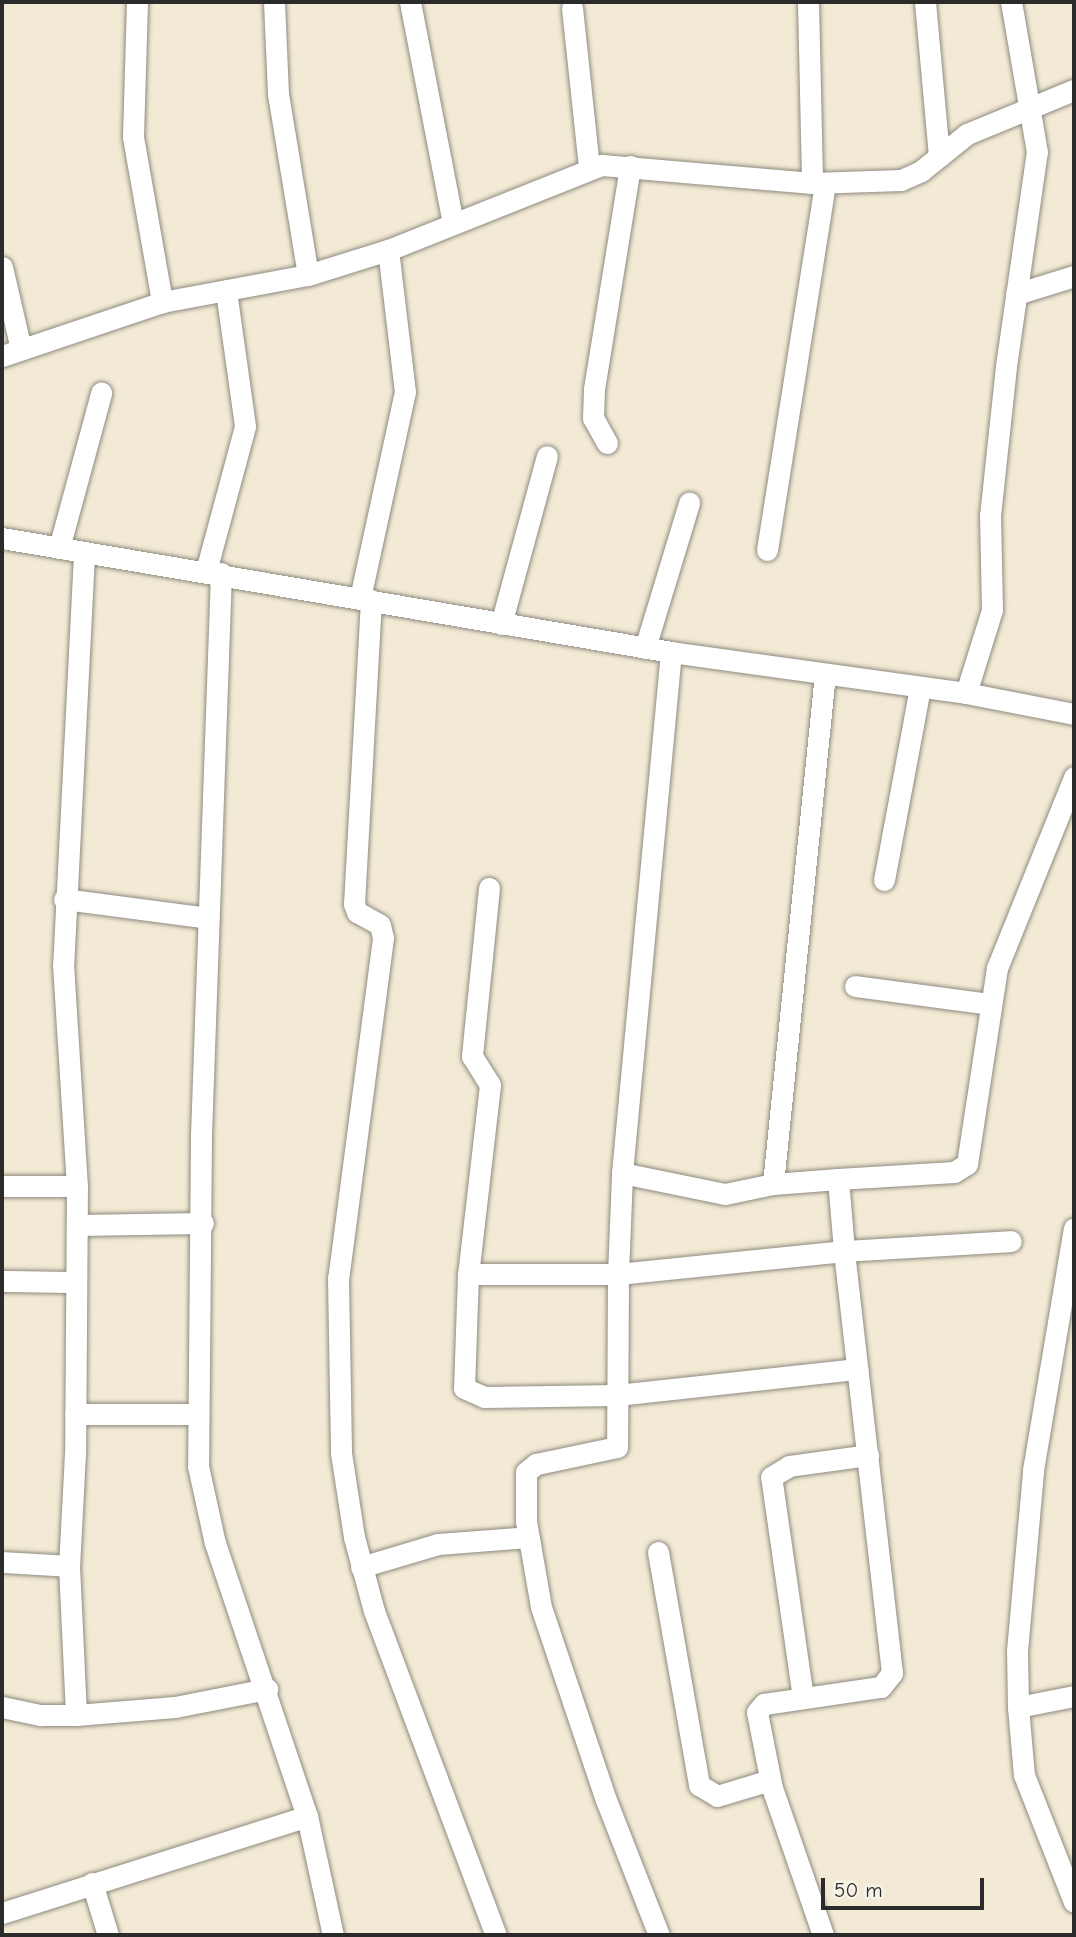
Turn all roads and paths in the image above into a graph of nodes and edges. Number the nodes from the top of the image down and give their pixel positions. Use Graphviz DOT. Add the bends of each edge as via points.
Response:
graph roads {
  1 [pos="137,2"];
  2 [pos="275,2"];
  3 [pos="410,2"];
  4 [pos="808,2"];
  5 [pos="925,2"];
  6 [pos="1011,2"];
  7 [pos="572,8"];
  8 [pos="1074,90"];
  9 [pos="1032,110"];
  10 [pos="939,156"];
  11 [pos="630,166"];
  12 [pos="589,168"];
  13 [pos="818,183"];
  14 [pos="453,223"];
  15 [pos="388,250"];
  16 [pos="2,267"];
  17 [pos="309,275"];
  18 [pos="1074,276"];
  19 [pos="226,290"];
  20 [pos="1016,294"];
  21 [pos="162,302"];
  22 [pos="11,352"];
  23 [pos="101,393"];
  24 [pos="607,443"];
  25 [pos="547,456"];
  26 [pos="689,503"];
  27 [pos="2,538"];
  28 [pos="59,548"];
  29 [pos="767,550"];
  30 [pos="84,554"];
  31 [pos="214,572"];
  32 [pos="365,599"];
  33 [pos="501,624"];
  34 [pos="645,648"];
  35 [pos="671,652"];
  36 [pos="825,674"];
  37 [pos="920,687"];
  38 [pos="966,693"];
  39 [pos="1074,714"];
  40 [pos="1074,777"];
  41 [pos="884,880"];
  42 [pos="489,888"];
  43 [pos="64,899"];
  44 [pos="209,918"];
  45 [pos="855,986"];
  46 [pos="990,1004"];
  47 [pos="622,1173"];
  48 [pos="838,1179"];
  49 [pos="773,1184"];
  50 [pos="2,1186"];
  51 [pos="77,1186"];
  52 [pos="203,1223"];
  53 [pos="77,1225"];
  54 [pos="1074,1228"];
  55 [pos="1011,1241"];
  56 [pos="845,1251"];
  57 [pos="468,1274"];
  58 [pos="618,1274"];
  59 [pos="2,1281"];
  60 [pos="76,1282"];
  61 [pos="858,1369"];
  62 [pos="617,1395"];
  63 [pos="75,1414"];
  64 [pos="198,1415"];
  65 [pos="868,1455"];
  66 [pos="528,1537"];
  67 [pos="658,1552"];
  68 [pos="2,1562"];
  69 [pos="69,1566"];
  70 [pos="361,1567"];
  71 [pos="267,1689"];
  72 [pos="1074,1696"];
  73 [pos="803,1698"];
  74 [pos="2,1707"];
  75 [pos="1018,1707"];
  76 [pos="76,1715"];
  77 [pos="770,1780"];
  78 [pos="307,1816"];
  79 [pos="92,1883"];
  80 [pos="1074,1902"];
  81 [pos="2,1913"];
  82 [pos="108,1935"];
  83 [pos="333,1935"];
  84 [pos="496,1935"];
  85 [pos="659,1935"];
  86 [pos="823,1935"];
  1 -- 21 [label="street" via="133,137"];
  2 -- 17 [label="street" via="278,94"];
  3 -- 14 [label="street"];
  4 -- 13 [label="street"];
  5 -- 10 [label="street"];
  6 -- 9 [label="street"];
  7 -- 12 [label="street"];
  8 -- 9 [label="street"];
  9 -- 10 [label="street" via="982,126"];
  9 -- 20 [label="street" via="1037,152"];
  10 -- 13 [label="street" via="901,180"];
  11 -- 12 [label="street"];
  11 -- 13 [label="street"];
  11 -- 24 [label="street" via="594,389 593,418"];
  12 -- 14 [label="street"];
  13 -- 29 [label="street"];
  14 -- 15 [label="street"];
  15 -- 17 [label="street"];
  15 -- 32 [label="street" via="405,392"];
  16 -- 22 [label="street"];
  17 -- 19 [label="street"];
  18 -- 20 [label="street"];
  19 -- 21 [label="street"];
  19 -- 31 [label="street" via="245,426"];
  20 -- 38 [label="street" via="990,516 992,610"];
  21 -- 22 [label="street"];
  23 -- 28 [label="street"];
  25 -- 33 [label="street"];
  26 -- 34 [label="street"];
  27 -- 28 [label="street"];
  28 -- 30 [label="street"];
  30 -- 31 [label="street"];
  30 -- 43 [label="street"];
  31 -- 32 [label="street"];
  31 -- 44 [label="street"];
  32 -- 33 [label="street"];
  32 -- 70 [label="street" via="354,904 357,912 380,925 383,938 337,1313 341,1453"];
  33 -- 34 [label="street"];
  34 -- 35 [label="street"];
  35 -- 36 [label="street"];
  35 -- 47 [label="street"];
  36 -- 37 [label="street"];
  36 -- 49 [label="street"];
  37 -- 38 [label="street"];
  37 -- 41 [label="street"];
  38 -- 39 [label="street"];
  40 -- 46 [label="street" via="1014,918"];
  42 -- 57 [label="street" via="472,1056 490,1085"];
  43 -- 44 [label="street"];
  43 -- 51 [label="street" via="62,964"];
  44 -- 52 [label="street"];
  45 -- 46 [label="street"];
  46 -- 48 [label="street" via="964,1168"];
  47 -- 49 [label="street" via="725,1194"];
  47 -- 58 [label="street"];
  48 -- 49 [label="street"];
  48 -- 56 [label="street"];
  50 -- 51 [label="street"];
  51 -- 53 [label="street"];
  52 -- 53 [label="street"];
  52 -- 64 [label="street"];
  53 -- 60 [label="street"];
  54 -- 75 [label="street" via="1033,1470 1017,1651"];
  55 -- 56 [label="street"];
  56 -- 58 [label="street"];
  56 -- 61 [label="street"];
  57 -- 58 [label="street"];
  57 -- 62 [label="street" via="462,1380 469,1393 484,1398"];
  58 -- 62 [label="street"];
  59 -- 60 [label="street"];
  60 -- 63 [label="street"];
  61 -- 62 [label="street"];
  61 -- 65 [label="street"];
  62 -- 66 [label="street" via="618,1441 613,1450 536,1464 526,1472"];
  63 -- 64 [label="street"];
  63 -- 69 [label="street"];
  64 -- 71 [label="street" via="204,1504"];
  65 -- 73 [label="street" via="892,1673 881,1687"];
  65 -- 73 [label="street" via="789,1466 771,1477"];
  66 -- 70 [label="street" via="438,1544"];
  66 -- 85 [label="street" via="541,1607 560,1670"];
  67 -- 77 [label="street" via="699,1785 717,1796"];
  68 -- 69 [label="street"];
  69 -- 76 [label="street"];
  70 -- 84 [label="street"];
  71 -- 76 [label="street" via="175,1707"];
  71 -- 78 [label="street"];
  72 -- 75 [label="street"];
  73 -- 77 [label="street" via="764,1704 757,1712"];
  74 -- 76 [label="street" via="41,1715"];
  75 -- 80 [label="street" via="1024,1775"];
  77 -- 86 [label="street"];
  78 -- 79 [label="street"];
  78 -- 83 [label="street"];
  79 -- 81 [label="street"];
  79 -- 82 [label="street"];
}
